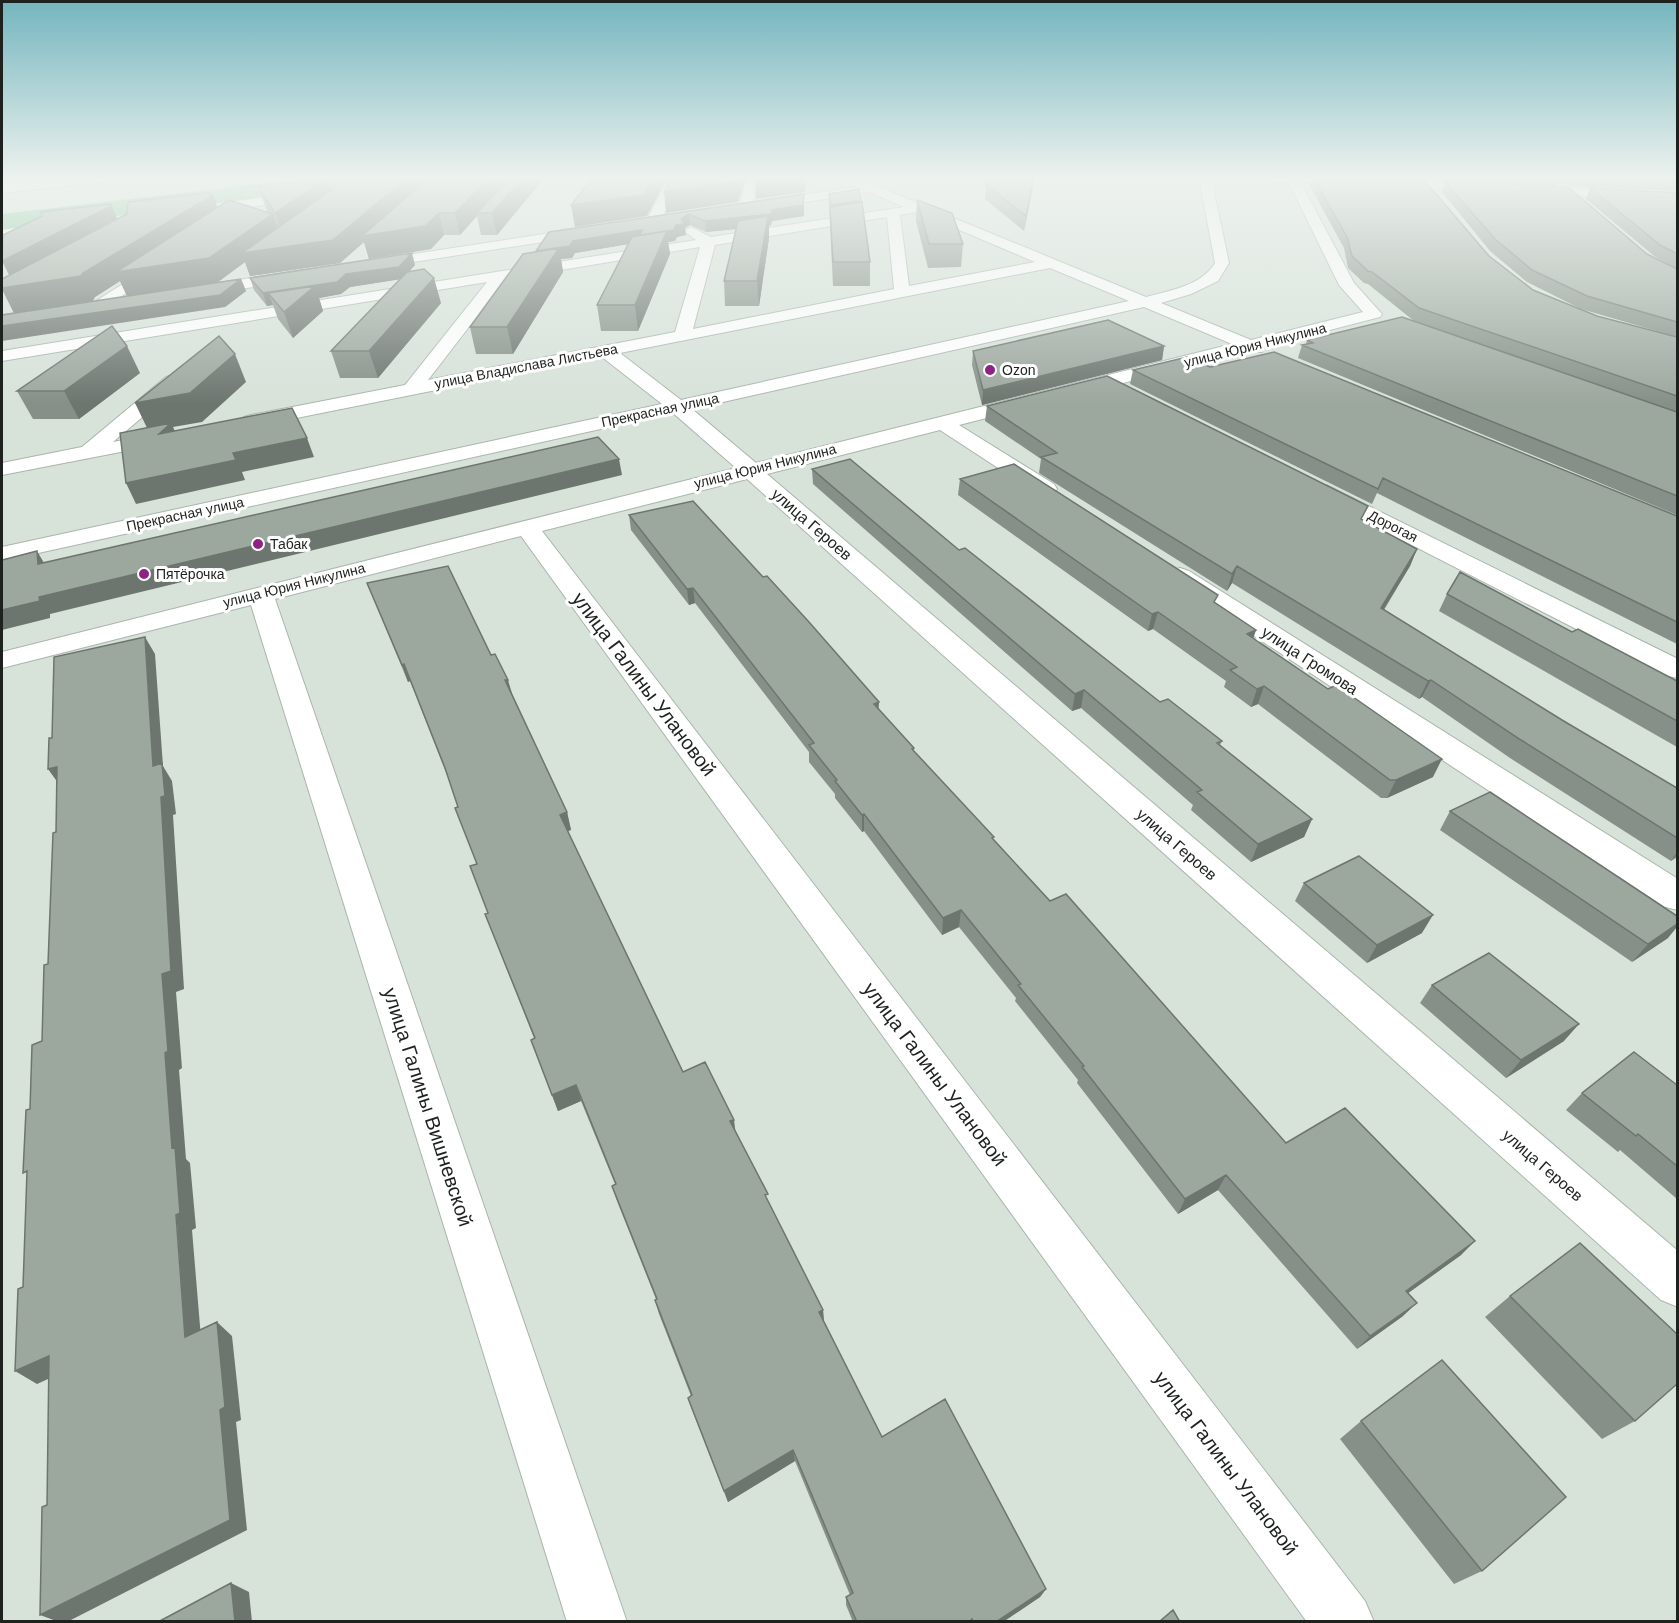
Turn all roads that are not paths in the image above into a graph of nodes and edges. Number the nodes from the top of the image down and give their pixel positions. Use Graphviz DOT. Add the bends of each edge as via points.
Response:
graph roads {
  1 [pos="178,253"];
  2 [pos="448,253"];
  3 [pos="457,253"];
  4 [pos="505,253"];
  5 [pos="641,253"];
  6 [pos="706,253"];
  7 [pos="898,253"];
  8 [pos="1025,253"];
  9 [pos="1220,253"];
  10 [pos="1331,253"];
  11 [pos="358,261"];
  12 [pos="1050,263"];
  13 [pos="250,267"];
  14 [pos="526,271"];
  15 [pos="312,274"];
  16 [pos="501,274"];
  17 [pos="482,278"];
  18 [pos="222,288"];
  19 [pos="902,292"];
  20 [pos="187,293"];
  21 [pos="128,302"];
  22 [pos="1145,302"];
  23 [pos="1374,314"];
  24 [pos="252,316"];
  25 [pos="1396,322"];
  26 [pos="682,336"];
  27 [pos="224,339"];
  28 [pos="1251,346"];
  29 [pos="606,351"];
  30 [pos="2,356"];
  31 [pos="1283,360"];
  32 [pos="188,369"];
  33 [pos="1108,382"];
  34 [pos="412,389"];
  35 [pos="1139,398"];
  36 [pos="677,406"];
  37 [pos="238,423"];
  38 [pos="943,423"];
  39 [pos="180,435"];
  40 [pos="87,453"];
  41 [pos="2,470"];
  42 [pos="749,470"];
  43 [pos="1308,483"];
  44 [pos="1064,501"];
  45 [pos="526,526"];
  46 [pos="2,554"];
  47 [pos="1154,559"];
  48 [pos="260,593"];
  49 [pos="2,660"];
  50 [pos="1677,670"];
  51 [pos="1677,897"];
  52 [pos="1677,1283"];
  53 [pos="597,1622"];
  54 [pos="1344,1622"];
  1 -- 21 [label="street" via="87,309"];
  2 -- 11 [label="street"];
  3 -- 17 [label="street"];
  4 -- 14 [label="street"];
  5 -- 14 [label="street"];
  6 -- 26 [label="street"];
  7 -- 19 [label="street"];
  8 -- 12 [label="street"];
  9 -- 22 [label="street, Прекрасная улица" via="1222,263 1214,278"];
  10 -- 23 [label="street" via="1347,285"];
  12 -- 19 [label="street, улица Владислава Листьева"];
  12 -- 22 [label="street"];
  13 -- 18 [label="street"];
  14 -- 16 [label="street"];
  15 -- 18 [label="street"];
  16 -- 17 [label="street"];
  16 -- 34 [label="street"];
  17 -- 24 [label="street"];
  18 -- 20 [label="street"];
  19 -- 26 [label="street, улица Владислава Листьева"];
  22 -- 28 [label="street"];
  22 -- 36 [label="street, Прекрасная улица"];
  23 -- 25 [label="street"];
  23 -- 28 [label="street, улица Юрия Никулина"];
  24 -- 27 [label="street"];
  24 -- 30 [label="street"];
  26 -- 29 [label="street, улица Владислава Листьева"];
  28 -- 31 [label="street"];
  28 -- 33 [label="street, улица Юрия Никулина"];
  29 -- 34 [label="street, улица Владислава Листьева"];
  29 -- 36 [label="street, улица Героев"];
  32 -- 40 [label="street"];
  33 -- 35 [label="street"];
  33 -- 38 [label="street, улица Юрия Никулина"];
  34 -- 37 [label="street, улица Владислава Листьева"];
  36 -- 42 [label="street, улица Героев"];
  36 -- 46 [label="street, Прекрасная улица"];
  38 -- 42 [label="street, улица Юрия Никулина"];
  38 -- 44 [label="street"];
  39 -- 40 [label="street"];
  40 -- 41 [label="street"];
  42 -- 45 [label="street, улица Юрия Никулина"];
  42 -- 52 [label="street, улица Героев"];
  43 -- 50 [label="street, Дорогая"];
  45 -- 48 [label="street, улица Юрия Никулина"];
  45 -- 54 [label="street, улица Галины Улановой"];
  47 -- 51 [label="street, улица Громова"];
  48 -- 49 [label="street, улица Юрия Никулина"];
  48 -- 53 [label="street, улица Галины Вишневской"];
}
